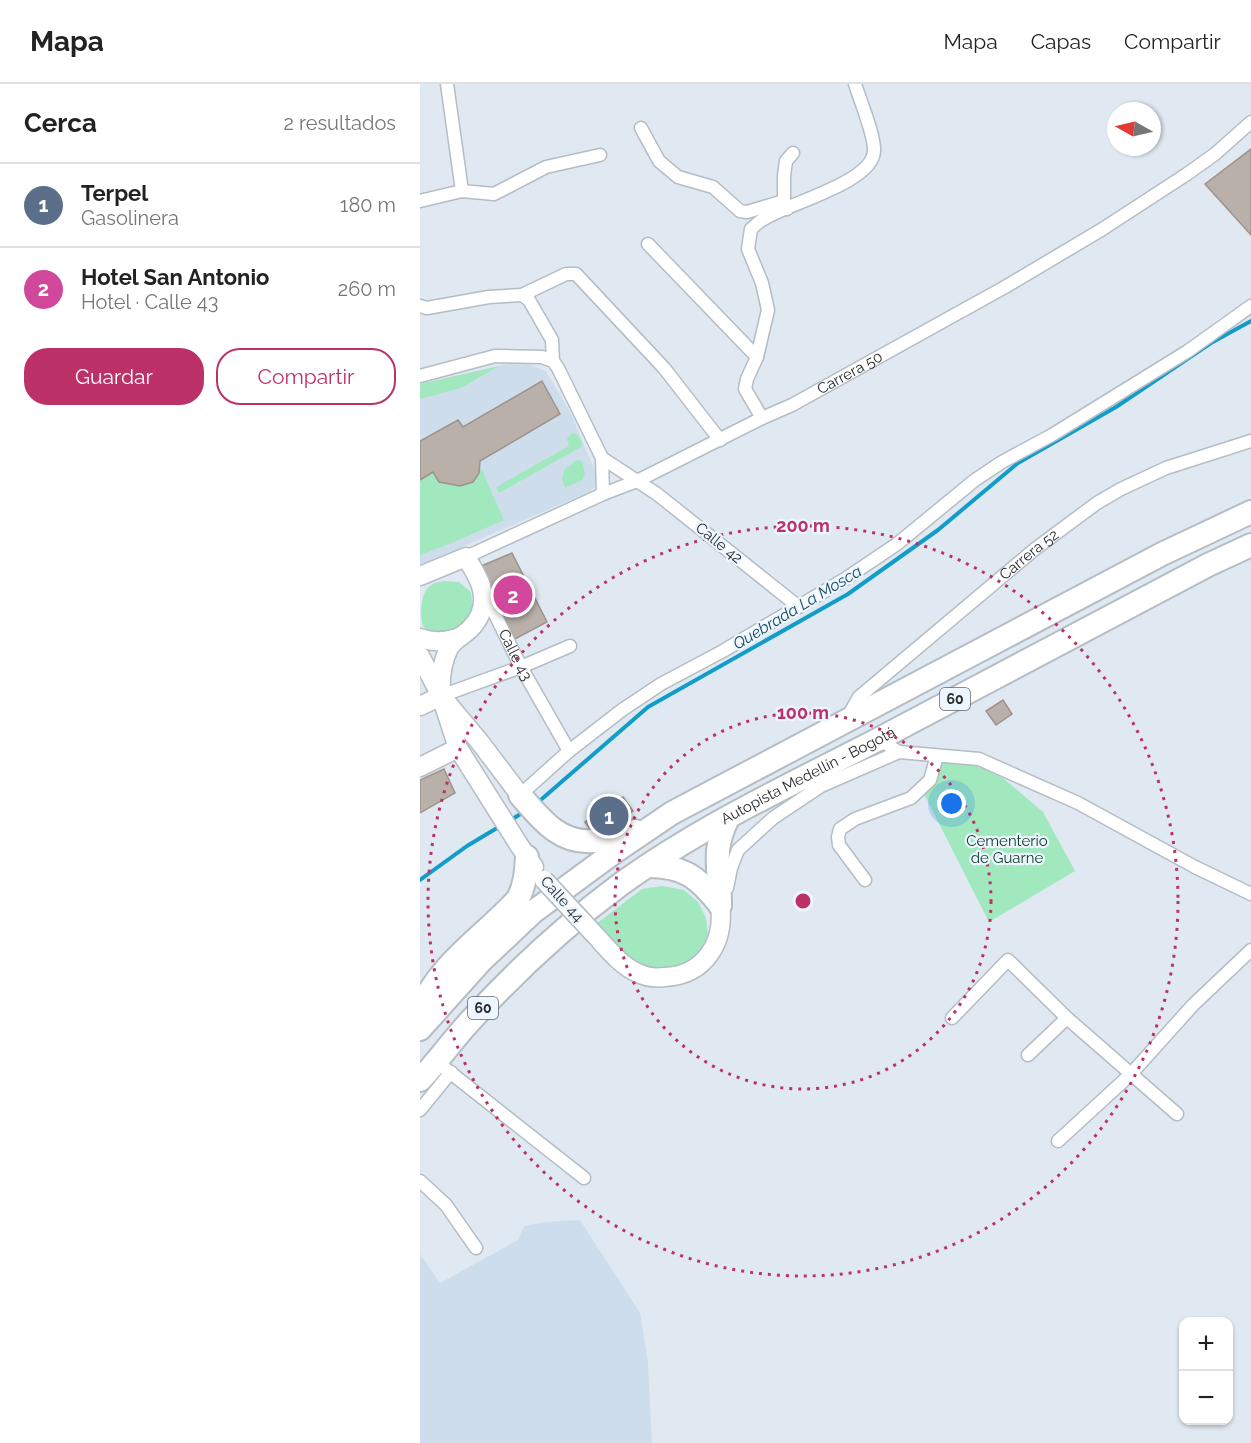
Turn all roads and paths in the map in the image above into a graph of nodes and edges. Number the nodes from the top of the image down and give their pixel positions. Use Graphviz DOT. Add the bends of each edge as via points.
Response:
graph roads {
  1 [pos="447,84"];
  2 [pos="855,84"];
  3 [pos="1251,122"];
  4 [pos="640,128"];
  5 [pos="793,153"];
  6 [pos="600,155"];
  7 [pos="462,191"];
  8 [pos="420,201"];
  9 [pos="786,205"];
  10 [pos="648,244"];
  11 [pos="522,295"];
  12 [pos="420,306"];
  13 [pos="1251,306"];
  14 [pos="757,357"];
  15 [pos="553,361"];
  16 [pos="420,376"];
  17 [pos="762,418"];
  18 [pos="720,440"];
  19 [pos="1251,441"];
  20 [pos="602,459"];
  21 [pos="636,481"];
  22 [pos="603,494"];
  23 [pos="1251,512"];
  24 [pos="1251,545"];
  25 [pos="466,557"];
  26 [pos="423,574"];
  27 [pos="481,585"];
  28 [pos="800,607"];
  29 [pos="420,638"];
  30 [pos="457,638"];
  31 [pos="570,646"];
  32 [pos="420,656"];
  33 [pos="521,667"];
  34 [pos="441,696"];
  35 [pos="420,706"];
  36 [pos="845,722"];
  37 [pos="878,739"];
  38 [pos="458,748"];
  39 [pos="569,751"];
  40 [pos="899,752"];
  41 [pos="937,756"];
  42 [pos="420,767"];
  43 [pos="522,797"];
  44 [pos="728,818"];
  45 [pos="648,828"];
  46 [pos="523,851"];
  47 [pos="648,866"];
  48 [pos="865,880"];
  49 [pos="1251,894"];
  50 [pos="721,911"];
  51 [pos="1251,950"];
  52 [pos="420,1009"];
  53 [pos="952,1018"];
  54 [pos="1067,1018"];
  55 [pos="420,1029"];
  56 [pos="1028,1055"];
  57 [pos="444,1067"];
  58 [pos="1131,1074"];
  59 [pos="420,1080"];
  60 [pos="420,1110"];
  61 [pos="1177,1114"];
  62 [pos="1058,1141"];
  63 [pos="584,1178"];
  64 [pos="420,1181"];
  65 [pos="476,1248"];
  1 -- 7 [label="street"];
  2 -- 9 [label="street" via="874,143 871,164 814,197"];
  3 -- 17 [label="street, Carrera 50" via="1187,174 1082,241"];
  4 -- 9 [label="street" via="659,161 678,177 713,187 740,211"];
  5 -- 9 [label="street" via="786,161"];
  6 -- 7 [label="street" via="546,167 494,194"];
  7 -- 8 [label="street"];
  9 -- 14 [label="street" via="751,229 748,249 768,310"];
  10 -- 14 [label="street"];
  11 -- 12 [label="street"];
  11 -- 15 [label="street" via="529,300 552,340"];
  11 -- 18 [label="street" via="566,274 576,274 664,368"];
  13 -- 28 [label="street" via="1188,351 975,480 897,544"];
  14 -- 17 [label="street" via="745,389"];
  15 -- 16 [label="street" via="542,357 495,356"];
  15 -- 20 [label="street"];
  17 -- 18 [label="street, Carrera 50"];
  18 -- 21 [label="street, Carrera 50"];
  19 -- 36 [label="street, Carrera 52" via="1166,468 1097,503 1035,549 859,697"];
  20 -- 21 [label="street, Calle 42"];
  20 -- 22 [label="street"];
  21 -- 22 [label="street, Carrera 50"];
  21 -- 28 [label="street, Calle 42"];
  22 -- 25 [label="street, Carrera 50"];
  23 -- 36 [label="highway, Autopista Medellín - Bogotá / 60" via="1162,554"];
  24 -- 37 [label="highway, Autopista Medellín - Bogotá / 60"];
  25 -- 26 [label="street, Carrera 50"];
  25 -- 27 [label="street, Calle 43"];
  26 -- 27 [label="street" via="448,568 464,572"];
  27 -- 30 [label="street" via="484,605 478,619"];
  27 -- 33 [label="street, Calle 43"];
  28 -- 39 [label="street" via="661,684"];
  29 -- 30 [label="street" via="443,642"];
  30 -- 34 [label="street" via="444,660"];
  31 -- 33 [label="street"];
  32 -- 34 [label="street, Calle 44"];
  33 -- 34 [label="street"];
  33 -- 39 [label="street, Calle 43"];
  34 -- 35 [label="street"];
  34 -- 38 [label="street, Calle 44"];
  34 -- 43 [label="street, Calle 44"];
  36 -- 45 [label="highway, Autopista Medellín - Bogotá / 60"];
  37 -- 40 [label="street"];
  37 -- 44 [label="highway, Autopista Medellín - Bogotá / 60"];
  38 -- 42 [label="street"];
  38 -- 46 [label="street, Calle 44"];
  39 -- 43 [label="street"];
  40 -- 41 [label="street"];
  40 -- 50 [label="street" via="820,786 755,834 738,850"];
  41 -- 48 [label="street" via="930,780 911,798 855,819 840,829 839,845"];
  41 -- 49 [label="street" via="979,759 1078,803"];
  43 -- 45 [label="highway" via="546,825 567,838 595,841"];
  44 -- 47 [label="highway, Autopista Medellín - Bogotá / 60"];
  44 -- 50 [label="highway" via="717,856"];
  45 -- 55 [label="highway, Autopista Medellín - Bogotá / 60" via="533,912 481,961"];
  46 -- 50 [label="street, Calle 44, bridge" via="596,936 625,966 638,973 673,977 692,971 709,956 718,938"];
  46 -- 52 [label="highway" via="525,881 518,899 457,957"];
  47 -- 50 [label="highway" via="683,871 710,892"];
  47 -- 57 [label="highway, Autopista Medellín - Bogotá / 60" via="600,901 514,975 451,1042"];
  51 -- 58 [label="street" via="1193,1005"];
  53 -- 54 [label="street" via="1008,960"];
  54 -- 56 [label="street"];
  54 -- 58 [label="street"];
  57 -- 59 [label="highway, Autopista Medellín - Bogotá / 60"];
  57 -- 60 [label="street"];
  57 -- 63 [label="street"];
  58 -- 61 [label="street"];
  58 -- 62 [label="street"];
  64 -- 65 [label="street" via="446,1205"];
}
